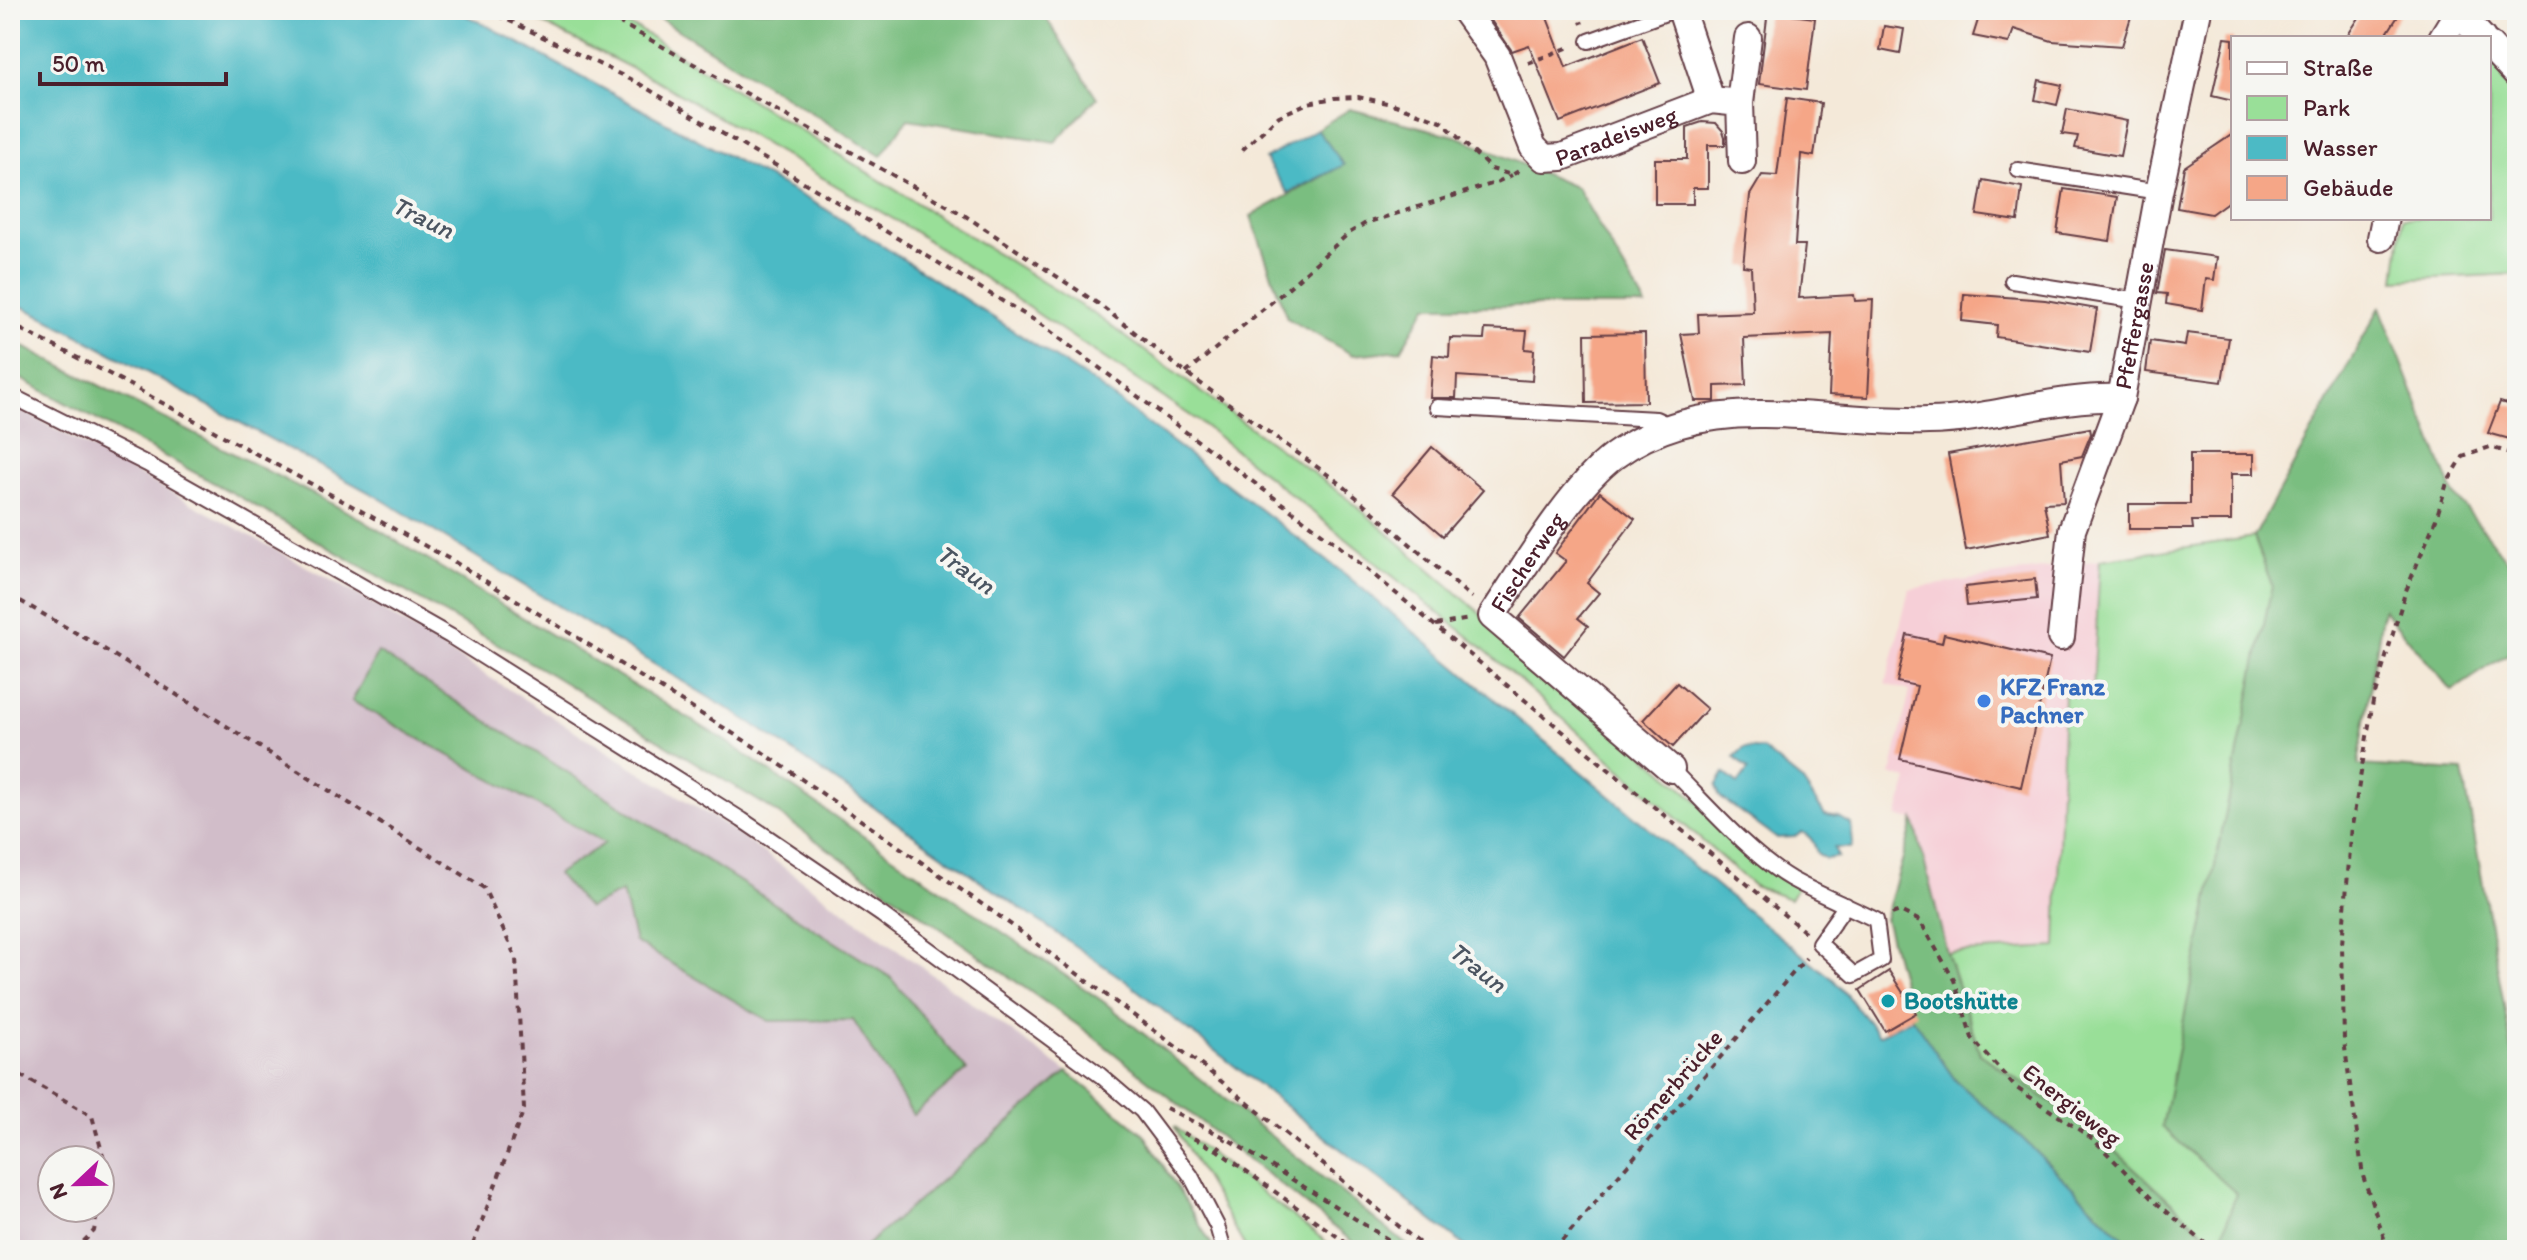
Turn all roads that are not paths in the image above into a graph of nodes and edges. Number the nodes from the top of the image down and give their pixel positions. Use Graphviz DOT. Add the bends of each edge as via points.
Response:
graph roads {
  1 [pos="1464,10"];
  2 [pos="1674,10"];
  3 [pos="1681,10"];
  4 [pos="2198,10"];
  5 [pos="2457,11"];
  6 [pos="2443,36"];
  7 [pos="2480,36"];
  8 [pos="1748,38"];
  9 [pos="1589,41"];
  10 [pos="2491,47"];
  11 [pos="2517,75"];
  12 [pos="1711,100"];
  13 [pos="1740,103"];
  14 [pos="1742,161"];
  15 [pos="2018,170"];
  16 [pos="2159,192"];
  17 [pos="2012,281"];
  18 [pos="2138,301"];
  19 [pos="10,395"];
  20 [pos="2121,398"];
  21 [pos="1437,407"];
  22 [pos="1672,426"];
  23 [pos="2061,637"];
  24 [pos="1671,769"];
  25 [pos="1846,905"];
  26 [pos="1224,1250"];
  1 -- 12 [label="street, Paradeisweg" via="1490,44 1533,147 1544,158 1562,157"];
  2 -- 9 [label="lane"];
  3 -- 12 [label="street"];
  4 -- 16 [label="street, Pfeffergasse"];
  5 -- 6 [label="street"];
  5 -- 7 [label="street"];
  8 -- 13 [label="street"];
  10 -- 11 [label="street"];
  12 -- 13 [label="street, Paradeisweg"];
  13 -- 14 [label="street"];
  15 -- 16 [label="lane"];
  16 -- 18 [label="street, Pfeffergasse"];
  17 -- 18 [label="lane"];
  18 -- 20 [label="street, Pfeffergasse"];
  19 -- 26 [label="lane" via="147,464 450,636 882,915 1142,1111 1191,1176"];
  20 -- 22 [label="street, Fischerweg" via="1952,421 1757,413"];
  20 -- 23 [label="street, Pfeffergasse" via="2072,530"];
  21 -- 22 [label="lane, Fischerweg" via="1656,419"];
  22 -- 24 [label="street, Fischerweg" via="1633,444 1589,480 1492,616"];
  24 -- 25 [label="lane" via="1743,841 1789,878"];
  25 -- 25 [label="lane" via="1819,943 1854,975 1881,960 1876,920"];
}
